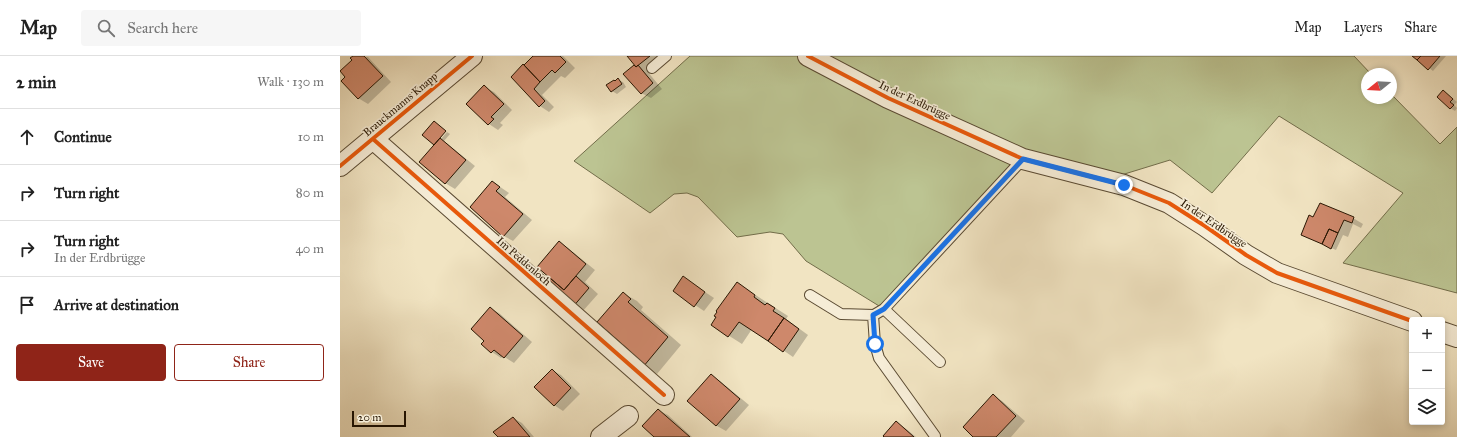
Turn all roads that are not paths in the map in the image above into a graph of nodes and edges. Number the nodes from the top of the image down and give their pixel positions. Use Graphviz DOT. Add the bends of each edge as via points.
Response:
graph roads {
  1 [pos="472,56"];
  2 [pos="666,56"];
  3 [pos="808,56"];
  4 [pos="652,68"];
  5 [pos="373,139"];
  6 [pos="1023,159"];
  7 [pos="340,166"];
  8 [pos="810,295"];
  9 [pos="884,309"];
  10 [pos="873,315"];
  11 [pos="1409,320"];
  12 [pos="1445,333"];
  13 [pos="1457,337"];
  14 [pos="940,362"];
  15 [pos="664,395"];
  16 [pos="628,416"];
  17 [pos="935,436"];
  18 [pos="600,437"];
  1 -- 5 [label="street, Brauckmanns Knapp"];
  2 -- 4 [label="lane"];
  3 -- 6 [label="street, In der Erdbrügge" via="888,98"];
  5 -- 7 [label="street, Brauckmanns Knapp"];
  5 -- 15 [label="street, Im Peddenloch"];
  6 -- 9 [label="lane"];
  6 -- 11 [label="street, In der Erdbrügge" via="1124,185 1169,203 1277,273"];
  8 -- 10 [label="lane" via="841,314"];
  9 -- 10 [label="lane"];
  9 -- 14 [label="lane"];
  10 -- 17 [label="lane" via="875,344 879,358"];
  12 -- 13 [label="street"];
  16 -- 18 [label="street"];
}
